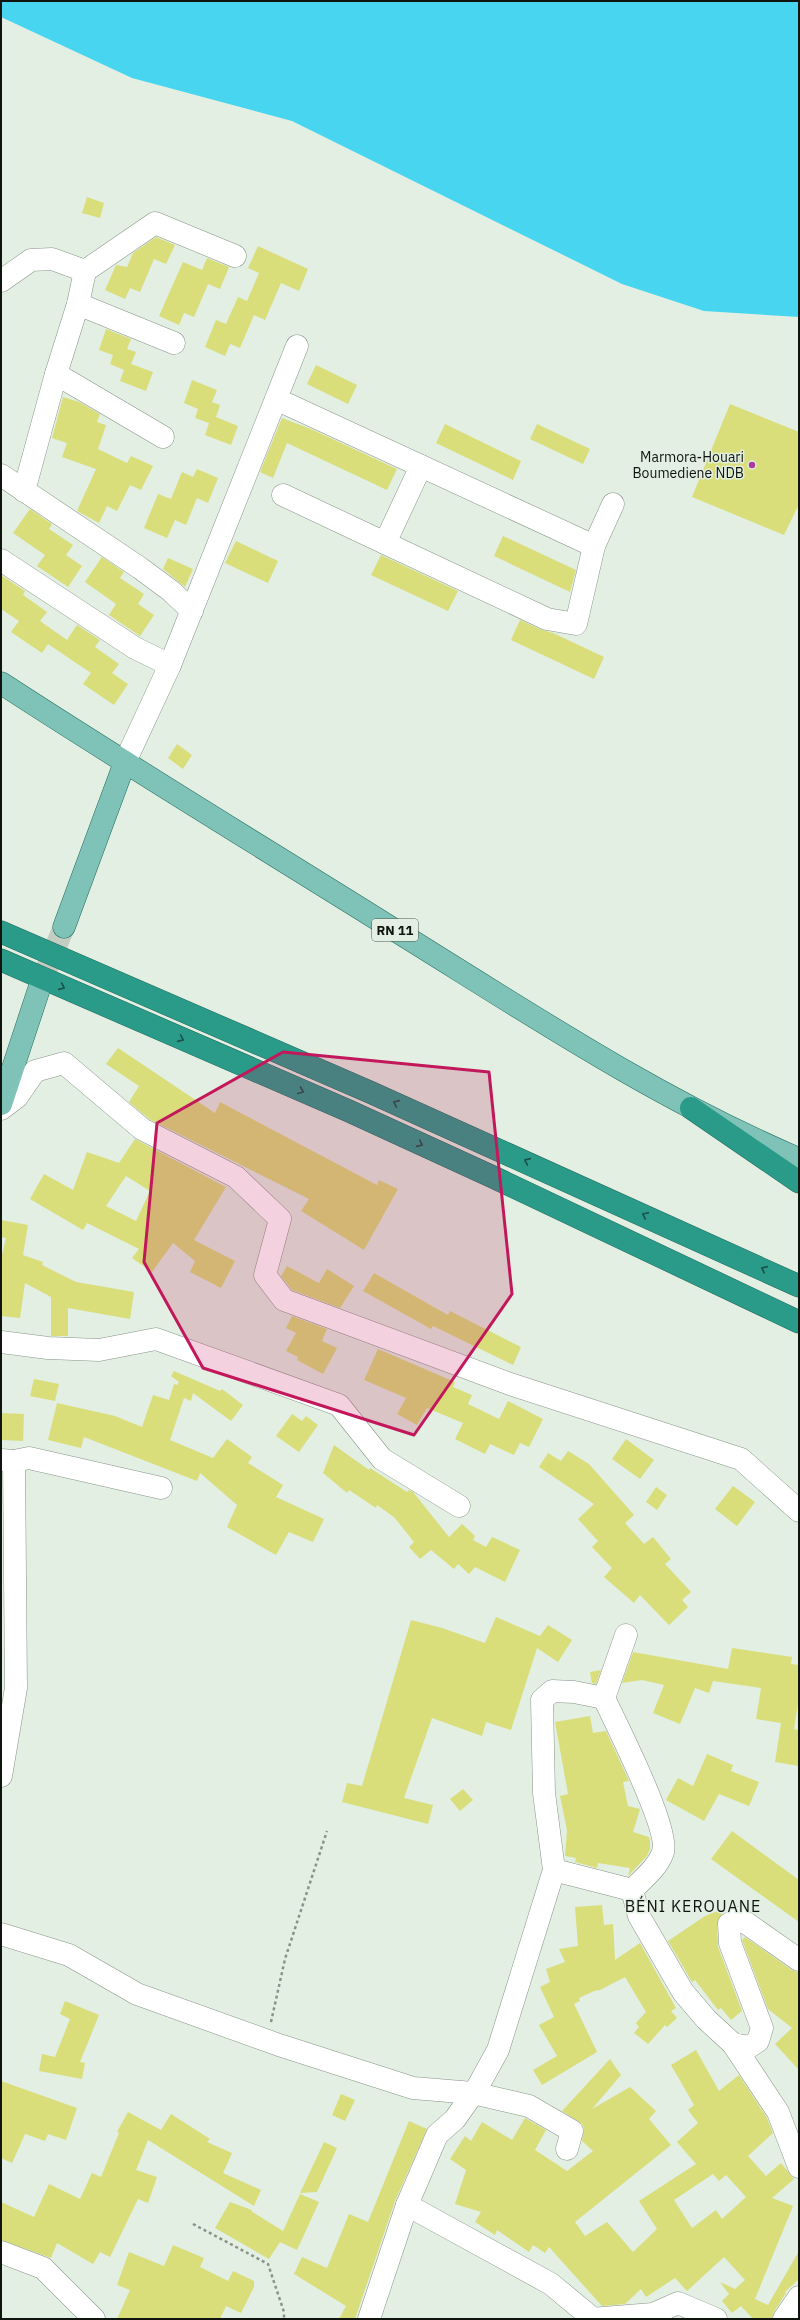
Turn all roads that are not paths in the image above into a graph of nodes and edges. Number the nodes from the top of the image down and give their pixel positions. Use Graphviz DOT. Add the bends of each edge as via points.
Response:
graph roads {
  1 [pos="235,256"];
  2 [pos="85,271"];
  3 [pos="1,281"];
  4 [pos="78,304"];
  5 [pos="174,343"];
  6 [pos="297,346"];
  7 [pos="56,374"];
  8 [pos="276,399"];
  9 [pos="163,437"];
  10 [pos="421,466"];
  11 [pos="1,475"];
  12 [pos="24,491"];
  13 [pos="283,495"];
  14 [pos="613,504"];
  15 [pos="385,543"];
  16 [pos="594,546"];
  17 [pos="1,560"];
  18 [pos="192,611"];
  19 [pos="170,665"];
  20 [pos="1,683"];
  21 [pos="85,738"];
  22 [pos="125,762"];
  23 [pos="167,788"];
  24 [pos="108,806"];
  25 [pos="64,927"];
  26 [pos="1,932"];
  27 [pos="1,960"];
  28 [pos="42,980"];
  29 [pos="1,1104"];
  30 [pos="691,1108"];
  31 [pos="1,1109"];
  32 [pos="799,1159"];
  33 [pos="799,1182"];
  34 [pos="799,1286"];
  35 [pos="799,1322"];
  36 [pos="1,1342"];
  37 [pos="8,1460"];
  38 [pos="161,1488"];
  39 [pos="459,1506"];
  40 [pos="799,1511"];
  41 [pos="626,1635"];
  42 [pos="604,1698"];
  43 [pos="1,1776"];
  44 [pos="554,1870"];
  45 [pos="632,1890"];
  46 [pos="1,1934"];
  47 [pos="799,1960"];
  48 [pos="733,2044"];
  49 [pos="473,2093"];
  50 [pos="567,2149"];
  51 [pos="799,2167"];
  52 [pos="407,2205"];
  53 [pos="1,2252"];
  54 [pos="799,2297"];
  55 [pos="591,2318"];
  56 [pos="94,2319"];
  57 [pos="369,2319"];
  58 [pos="716,2319"];
  59 [pos="784,2319"];
  1 -- 2 [label="street" via="155,223"];
  2 -- 3 [label="street" via="52,259 31,260"];
  2 -- 4 [label="street"];
  4 -- 5 [label="street"];
  4 -- 7 [label="street"];
  6 -- 8 [label="street"];
  7 -- 9 [label="street"];
  7 -- 12 [label="street"];
  8 -- 10 [label="street"];
  8 -- 18 [label="street"];
  10 -- 15 [label="street"];
  10 -- 16 [label="street"];
  11 -- 12 [label="street"];
  12 -- 18 [label="street" via="159,582"];
  13 -- 15 [label="street"];
  14 -- 16 [label="street"];
  15 -- 16 [label="street" via="547,619 576,624"];
  17 -- 19 [label="street" via="135,648"];
  18 -- 19 [label="street"];
  19 -- 22 [label="street"];
  20 -- 21 [label="main road, RN 11"];
  21 -- 22 [label="main road, RN 11"];
  21 -- 24 [label="main road" via="98,754 107,774"];
  22 -- 23 [label="main road, RN 11"];
  22 -- 24 [label="main road"];
  23 -- 24 [label="main road" via="153,784 138,784 121,791"];
  23 -- 30 [label="main road, RN 11" via="519,1008"];
  24 -- 25 [label="main road"];
  34 -- 26 [label="highway, one-way" via="487,1144"];
  27 -- 35 [label="highway, one-way" via="348,1111"];
  28 -- 29 [label="main road"];
  30 -- 32 [label="main road, RN 11"];
  30 -- 33 [label="highway"];
  31 -- 40 [label="street" via="17,1097 35,1071 64,1063 142,1129 236,1178 280,1219 265,1275 284,1300 510,1384 741,1459"];
  36 -- 39 [label="street" via="48,1348 99,1350 156,1339 339,1405 382,1459"];
  37 -- 38 [label="street" via="29,1458"];
  37 -- 43 [label="street" via="16,1688"];
  41 -- 42 [label="street"];
  42 -- 44 [label="street" via="552,1691 542,1700 544,1793"];
  42 -- 45 [label="street" via="659,1818 663,1851 651,1871"];
  44 -- 45 [label="street"];
  44 -- 49 [label="street" via="498,2050"];
  45 -- 48 [label="street" via="639,1916 683,1992 706,2019"];
  46 -- 49 [label="street" via="69,1955 137,1994 266,2040 412,2088"];
  47 -- 48 [label="street" via="739,1918 729,1924 730,1942 762,2028 758,2041 749,2048"];
  48 -- 51 [label="street" via="778,2112"];
  49 -- 50 [label="street" via="529,2106 572,2131"];
  49 -- 52 [label="street" via="455,2119 437,2135"];
  52 -- 55 [label="street" via="551,2284"];
  52 -- 57 [label="street"];
  53 -- 56 [label="street" via="42,2268"];
  54 -- 59 [label="street"];
  55 -- 58 [label="street" via="653,2314 678,2304"];
}
